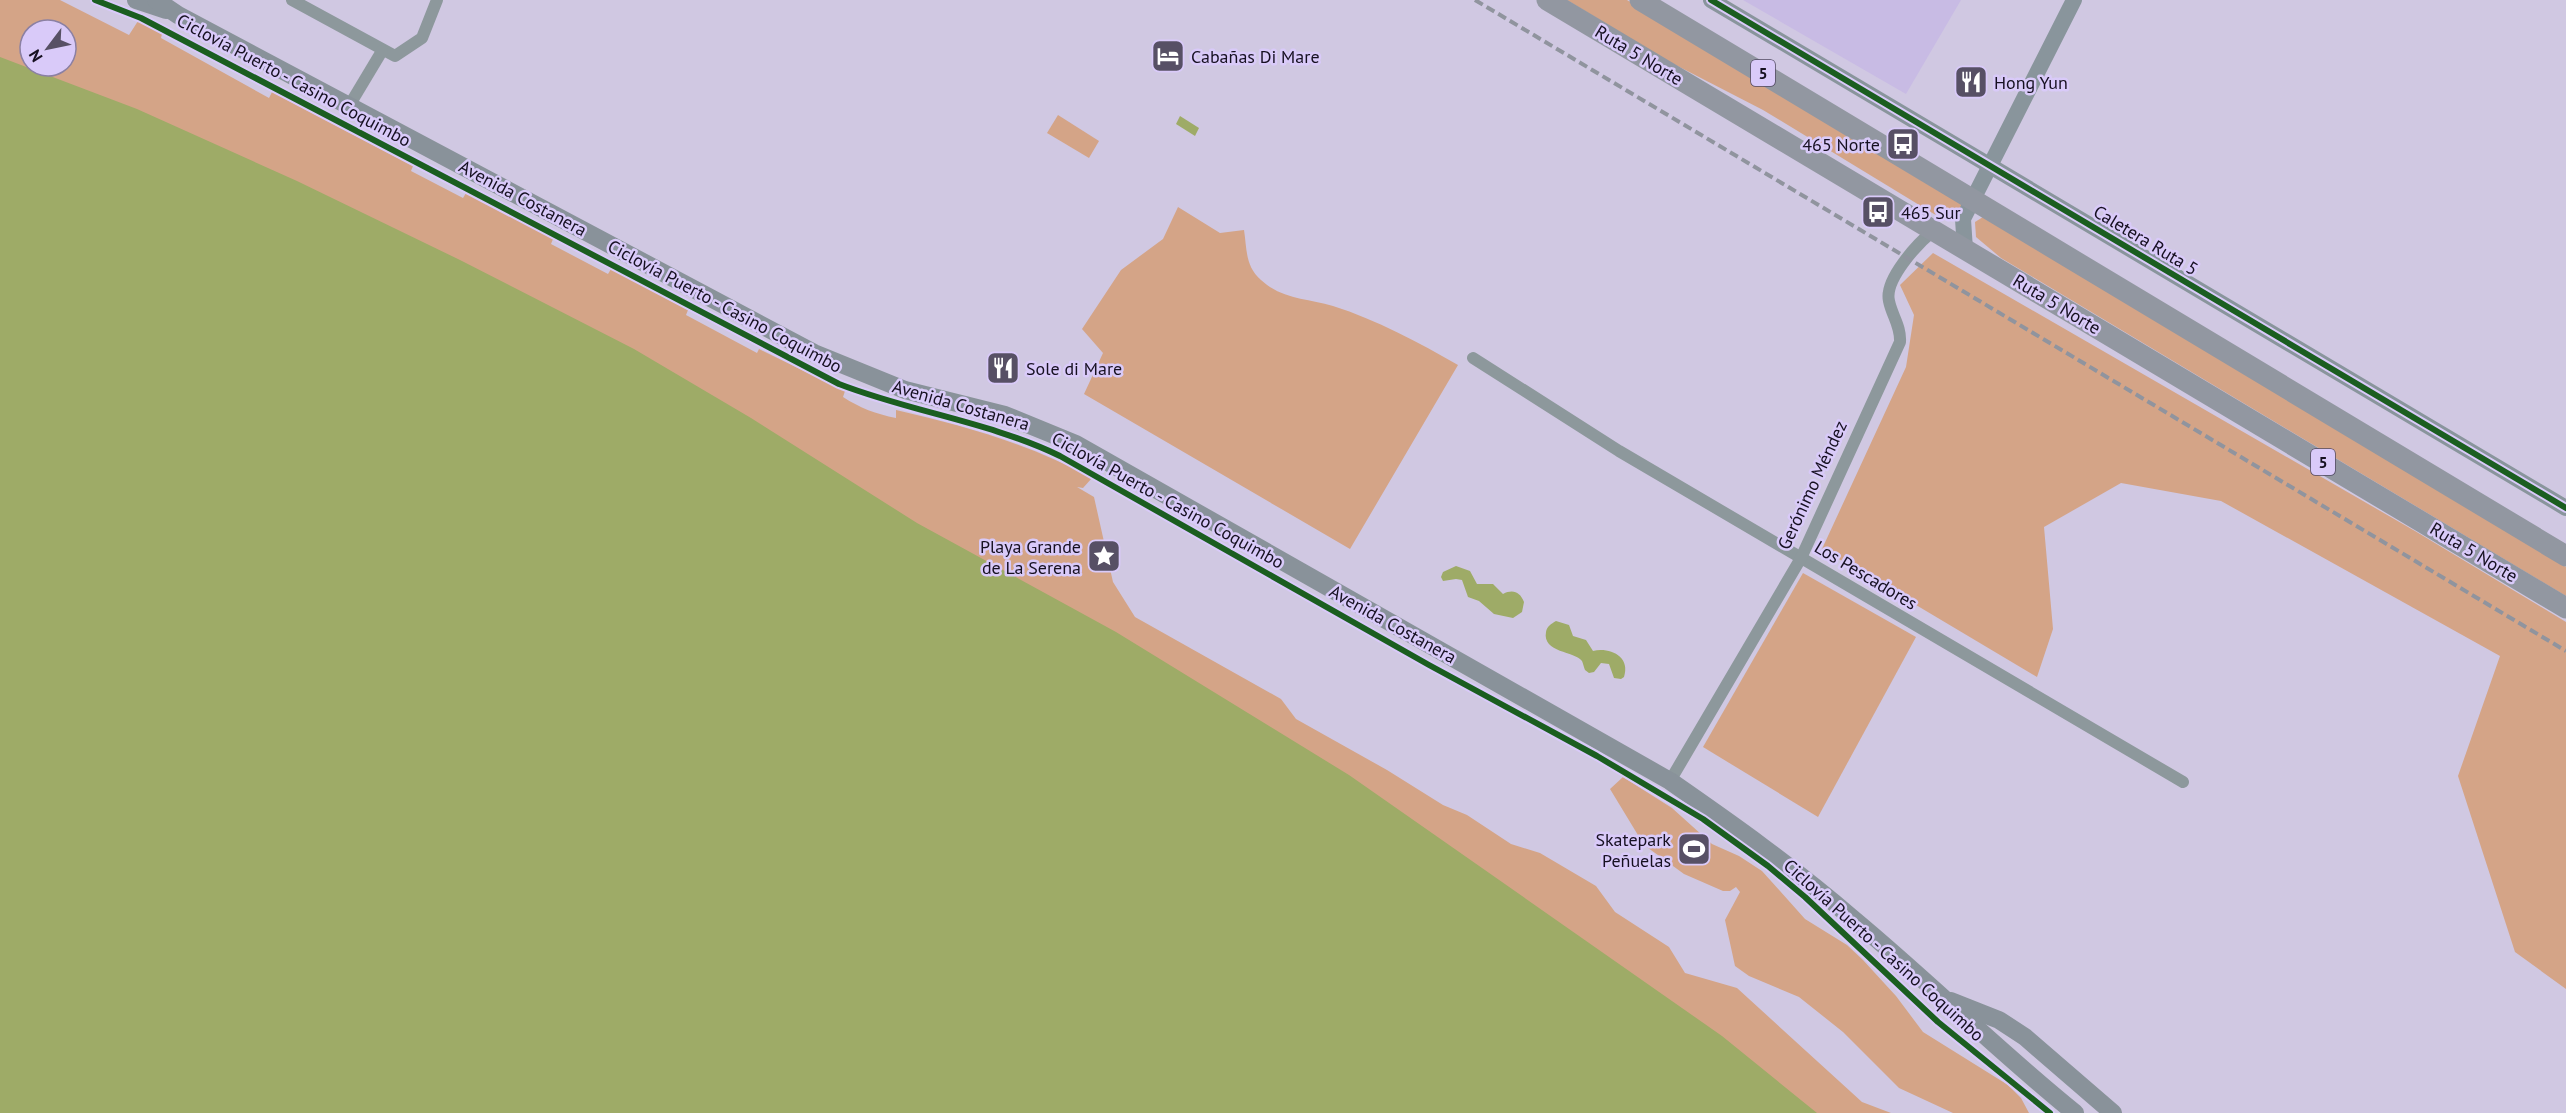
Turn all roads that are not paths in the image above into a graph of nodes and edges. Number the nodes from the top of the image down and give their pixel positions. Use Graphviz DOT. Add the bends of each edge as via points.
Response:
graph roads {
  1 [pos="136,0"];
  2 [pos="156,0"];
  3 [pos="292,0"];
  4 [pos="437,0"];
  5 [pos="1547,0"];
  6 [pos="1640,0"];
  7 [pos="1711,0"];
  8 [pos="2074,0"];
  9 [pos="178,15"];
  10 [pos="382,51"];
  11 [pos="349,106"];
  12 [pos="1991,165"];
  13 [pos="1974,199"];
  14 [pos="1963,219"];
  15 [pos="1933,231"];
  16 [pos="1965,250"];
  17 [pos="1473,358"];
  18 [pos="2566,508"];
  19 [pos="2566,556"];
  20 [pos="1801,558"];
  21 [pos="2566,608"];
  22 [pos="1670,781"];
  23 [pos="2183,782"];
  24 [pos="1941,997"];
  25 [pos="2038,1047"];
  26 [pos="2019,1069"];
  27 [pos="2075,1113"];
  28 [pos="2113,1113"];
  1 -- 9 [label="main road, Avenida Costanera"];
  2 -- 9 [label="main road, Avenida Costanera"];
  3 -- 10 [label="street"];
  4 -- 10 [label="street" via="422,38 395,56"];
  5 -- 15 [label="highway, Ruta 5 Norte / 5"];
  6 -- 13 [label="highway, 5"];
  7 -- 12 [label="street, Caletera Ruta 5"];
  8 -- 12 [label="street"];
  9 -- 11 [label="main road, Avenida Costanera"];
  10 -- 11 [label="street"];
  11 -- 22 [label="main road, Avenida Costanera" via="813,353 905,390 1032,424 1076,444"];
  12 -- 13 [label="street"];
  12 -- 18 [label="street, Caletera Ruta 5"];
  13 -- 14 [label="street"];
  13 -- 19 [label="highway, 5"];
  14 -- 15 [label="street, Gerónimo Méndez"];
  14 -- 16 [label="street"];
  15 -- 16 [label="highway, Ruta 5 Norte / 5"];
  15 -- 20 [label="street, Gerónimo Méndez" via="1918,243 1890,287 1889,302 1898,321 1900,342"];
  16 -- 21 [label="highway, Ruta 5 Norte / 5"];
  17 -- 20 [label="street, Los Pescadores"];
  20 -- 22 [label="street, Gerónimo Méndez"];
  20 -- 23 [label="street, Los Pescadores"];
  22 -- 24 [label="main road, Avenida Costanera" via="1805,879"];
  24 -- 25 [label="main road, Avenida Costanera" via="1999,1020"];
  24 -- 26 [label="main road, Avenida Costanera"];
  25 -- 26 [label="main road" via="2031,1045 2020,1051"];
  25 -- 28 [label="main road, Avenida Costanera"];
  26 -- 27 [label="main road, Avenida Costanera"];
}
